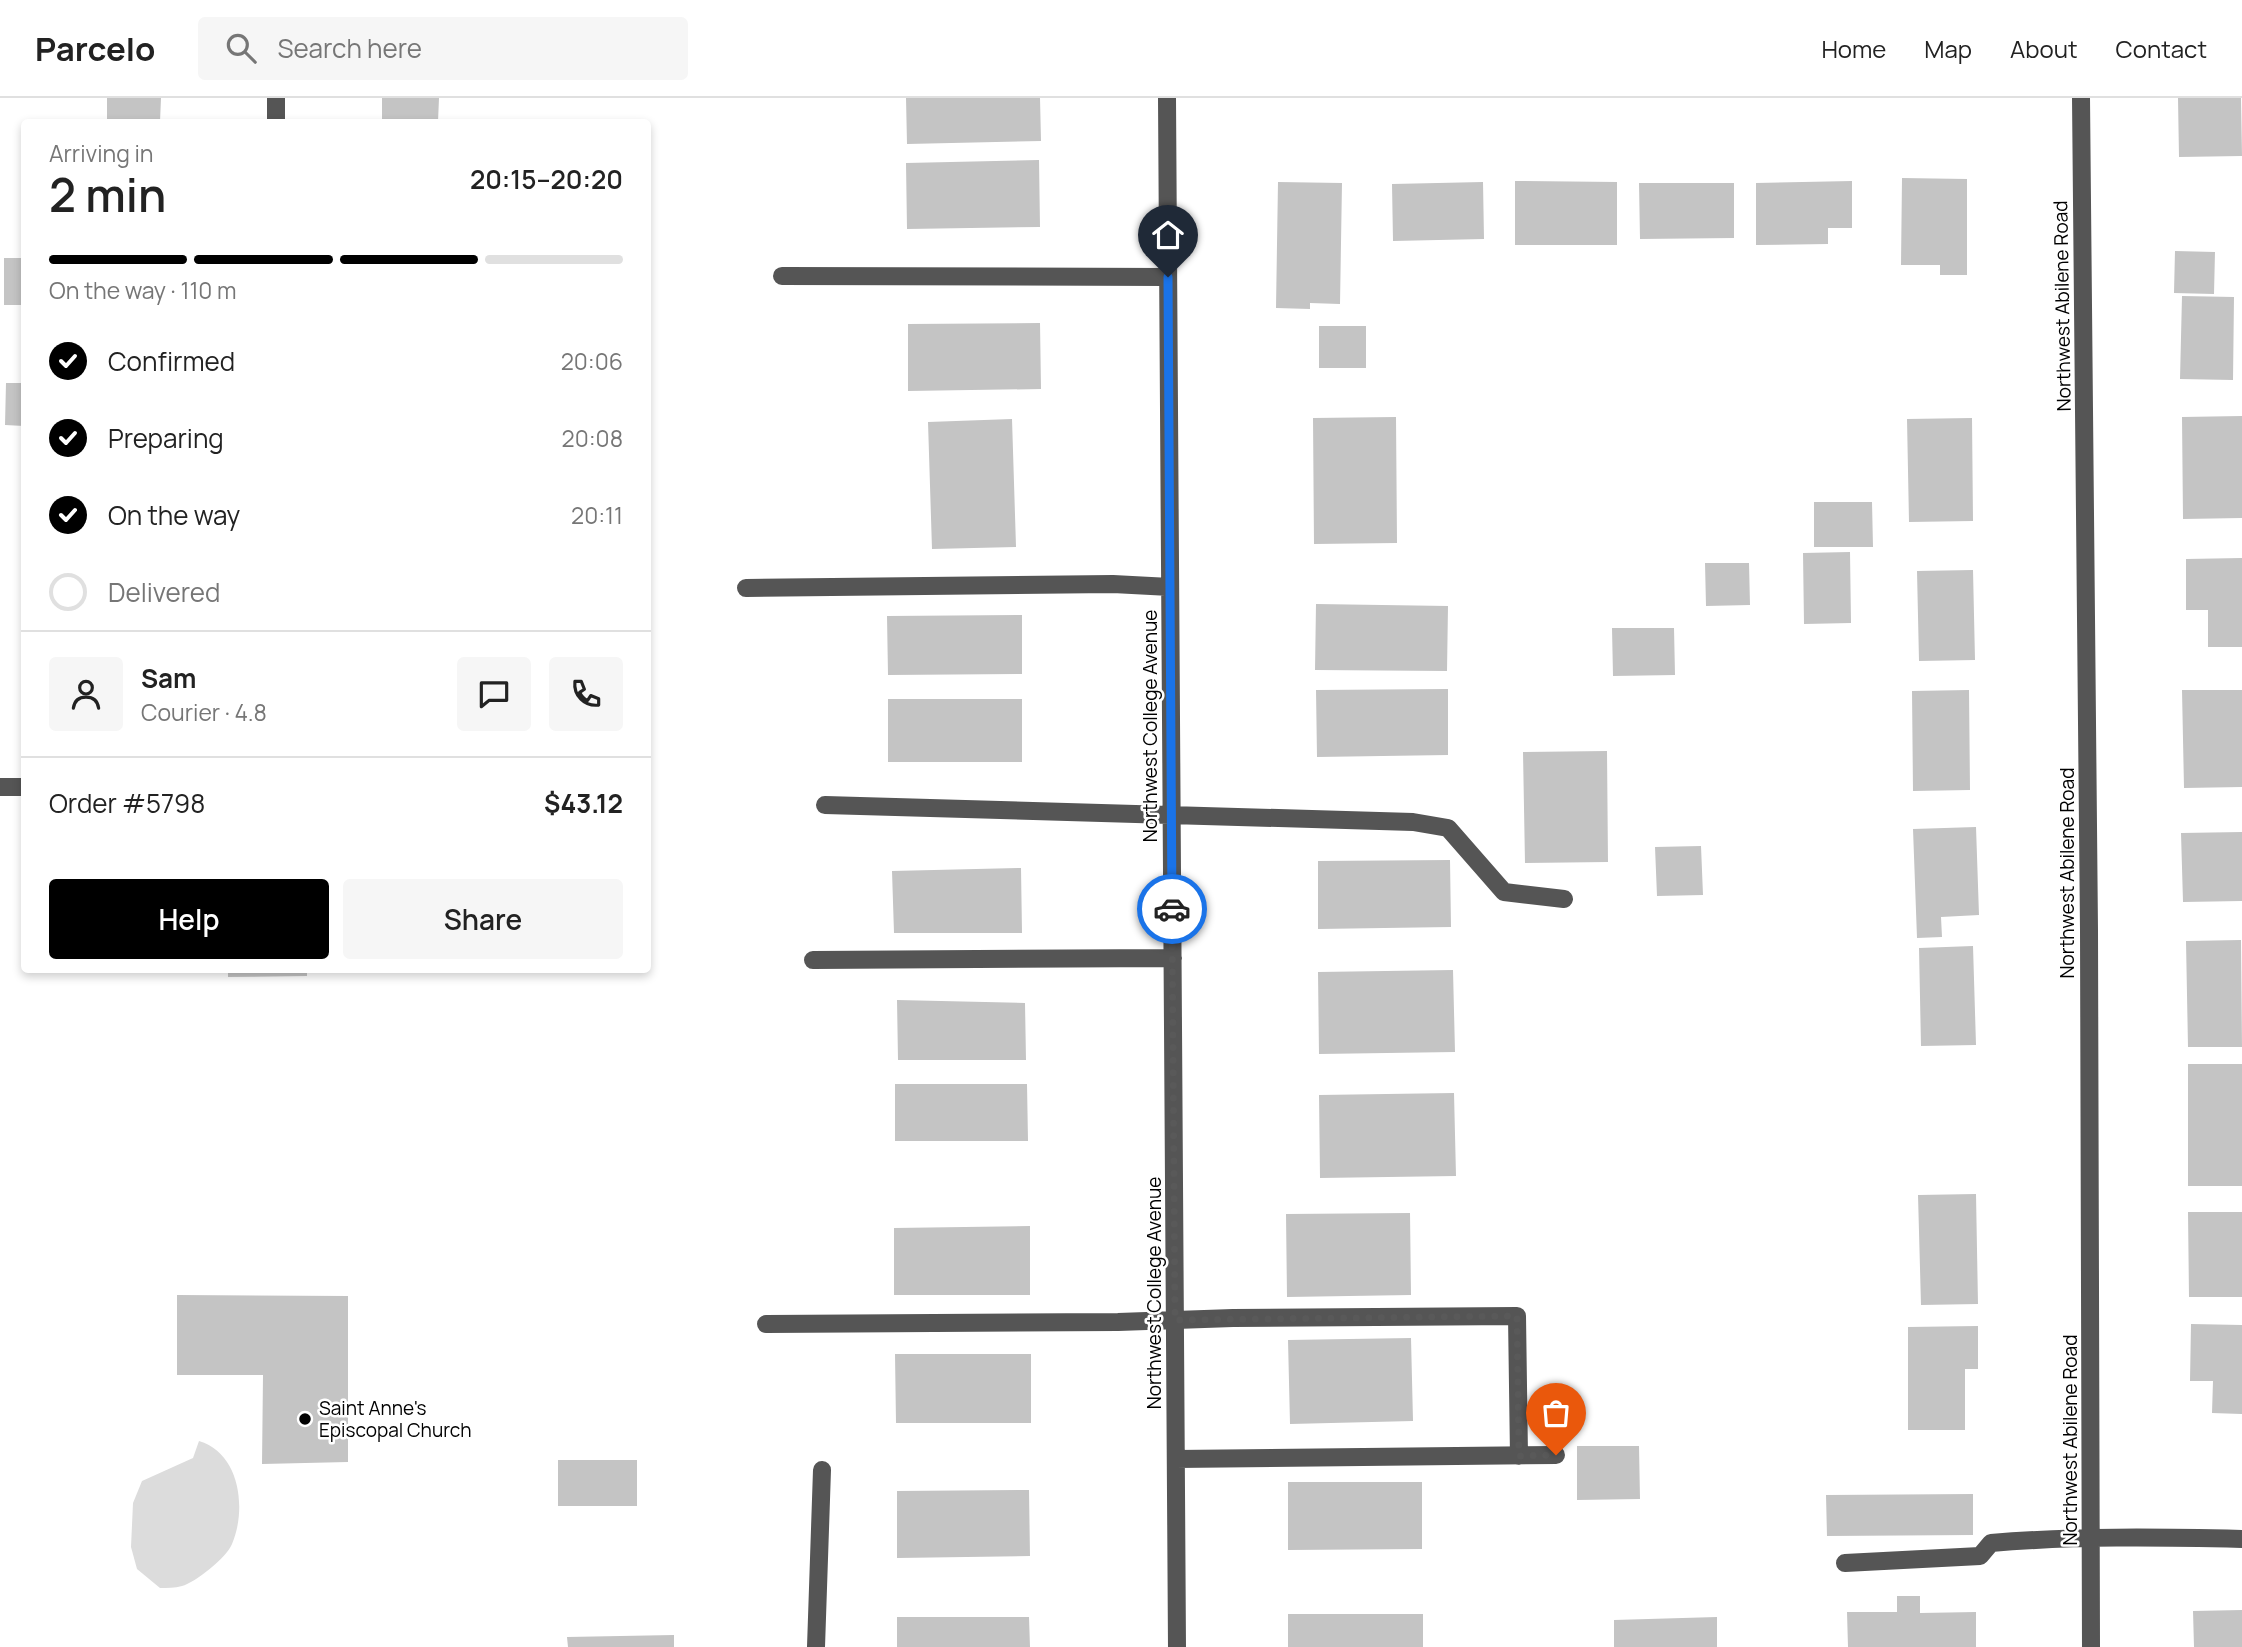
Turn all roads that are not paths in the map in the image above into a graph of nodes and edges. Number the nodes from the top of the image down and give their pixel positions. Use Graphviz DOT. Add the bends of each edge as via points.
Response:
graph roads {
  1 [pos="276,98"];
  2 [pos="1167,98"];
  3 [pos="2081,98"];
  4 [pos="276,119"];
  5 [pos="782,276"];
  6 [pos="1168,277"];
  7 [pos="1170,587"];
  8 [pos="746,588"];
  9 [pos="0,787"];
  10 [pos="21,787"];
  11 [pos="825,804"];
  12 [pos="1172,813"];
  13 [pos="1564,899"];
  14 [pos="1173,958"];
  15 [pos="813,960"];
  16 [pos="1175,1320"];
  17 [pos="766,1324"];
  18 [pos="1556,1455"];
  19 [pos="1519,1456"];
  20 [pos="1176,1459"];
  21 [pos="822,1470"];
  22 [pos="2091,1538"];
  23 [pos="2242,1539"];
  24 [pos="1845,1563"];
  25 [pos="816,1647"];
  26 [pos="1177,1647"];
  27 [pos="2091,1647"];
  1 -- 4 [label="street"];
  2 -- 6 [label="street, Northwest College Avenue"];
  3 -- 22 [label="street, Northwest Abilene Road"];
  5 -- 6 [label="street"];
  6 -- 7 [label="street, Northwest College Avenue"];
  7 -- 8 [label="street"];
  7 -- 12 [label="street, Northwest College Avenue"];
  9 -- 10 [label="street"];
  11 -- 12 [label="street"];
  12 -- 13 [label="street" via="1413,822 1448,828 1504,892"];
  12 -- 14 [label="street, Northwest College Avenue"];
  14 -- 15 [label="street"];
  14 -- 16 [label="street, Northwest College Avenue"];
  16 -- 17 [label="street"];
  16 -- 19 [label="street" via="1517,1316"];
  16 -- 20 [label="street, Northwest College Avenue"];
  18 -- 19 [label="street"];
  19 -- 20 [label="street"];
  20 -- 26 [label="street, Northwest College Avenue"];
  21 -- 25 [label="street"];
  22 -- 23 [label="street"];
  22 -- 24 [label="street" via="1991,1543 1980,1556"];
  22 -- 27 [label="street, Northwest Abilene Road"];
}
